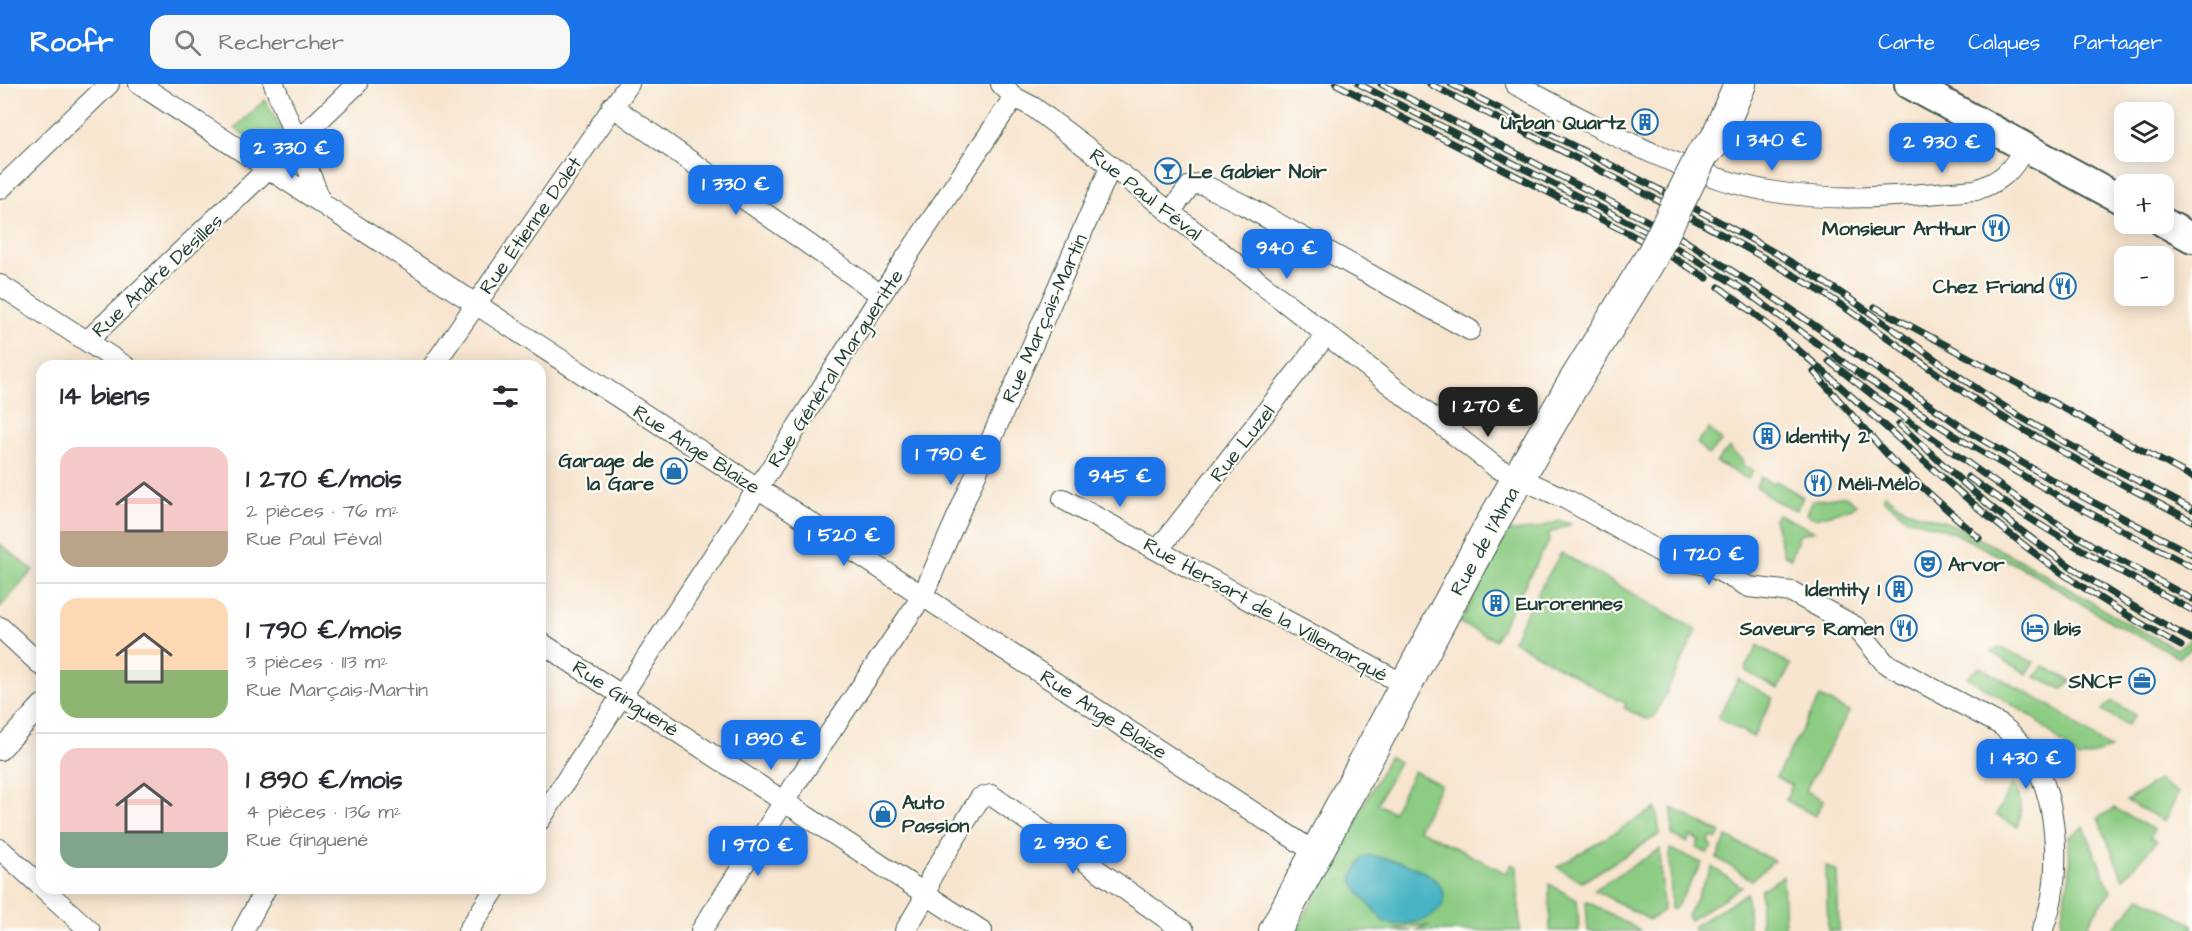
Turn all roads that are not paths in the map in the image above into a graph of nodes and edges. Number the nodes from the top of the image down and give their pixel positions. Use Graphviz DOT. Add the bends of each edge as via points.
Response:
graph roads {
  1 [pos="109,84"];
  2 [pos="139,84"];
  3 [pos="274,84"];
  4 [pos="357,84"];
  5 [pos="628,84"];
  6 [pos="1515,84"];
  7 [pos="1724,84"];
  8 [pos="1740,84"];
  9 [pos="1909,84"];
  10 [pos="1007,91"];
  11 [pos="612,106"];
  12 [pos="297,142"];
  13 [pos="2025,147"];
  14 [pos="1702,155"];
  15 [pos="1111,166"];
  16 [pos="269,169"];
  17 [pos="0,189"];
  18 [pos="2114,196"];
  19 [pos="322,204"];
  20 [pos="1170,213"];
  21 [pos="2174,228"];
  22 [pos="2192,238"];
  23 [pos="0,285"];
  24 [pos="881,295"];
  25 [pos="475,304"];
  26 [pos="1470,330"];
  27 [pos="1326,335"];
  28 [pos="87,341"];
  29 [pos="116,360"];
  30 [pos="436,360"];
  31 [pos="1519,479"];
  32 [pos="757,488"];
  33 [pos="1063,499"];
  34 [pos="1158,550"];
  35 [pos="922,595"];
  36 [pos="0,627"];
  37 [pos="546,646"];
  38 [pos="36,660"];
  39 [pos="1405,685"];
  40 [pos="622,695"];
  41 [pos="36,711"];
  42 [pos="0,750"];
  43 [pos="784,802"];
  44 [pos="546,811"];
  45 [pos="0,849"];
  46 [pos="1316,853"];
  47 [pos="36,882"];
  48 [pos="49,894"];
  49 [pos="263,894"];
  50 [pos="492,894"];
  51 [pos="927,894"];
  52 [pos="90,931"];
  53 [pos="243,931"];
  54 [pos="468,931"];
  55 [pos="701,931"];
  56 [pos="905,931"];
  57 [pos="982,931"];
  58 [pos="1184,931"];
  59 [pos="1275,931"];
  60 [pos="2042,931"];
  1 -- 17 [label="street"];
  2 -- 16 [label="street, Rue Ange Blaize"];
  3 -- 12 [label="street"];
  4 -- 12 [label="street, Rue André Désilles"];
  5 -- 11 [label="street, Rue Étienne Dolet"];
  6 -- 13 [label="street" via="1681,165 1726,181 1791,194 1835,197 1976,190 2006,175"];
  7 -- 14 [label="main road, Rue de l'Alma"];
  8 -- 14 [label="main road, Rue de l'Alma" via="1716,140"];
  9 -- 13 [label="main road"];
  10 -- 15 [label="street, Rue Paul Féval"];
  10 -- 24 [label="street, Rue Général Margueritte"];
  11 -- 24 [label="street"];
  11 -- 25 [label="street, Rue Étienne Dolet"];
  12 -- 16 [label="street, Rue André Désilles"];
  12 -- 19 [label="street"];
  13 -- 18 [label="main road"];
  14 -- 31 [label="main road, Rue de l'Alma, bridge" via="1652,256"];
  15 -- 20 [label="street, Rue Paul Féval"];
  15 -- 35 [label="street, Rue Marçais-Martin"];
  16 -- 19 [label="street, Rue Ange Blaize"];
  16 -- 28 [label="street, Rue André Désilles"];
  19 -- 25 [label="street, Rue Ange Blaize"];
  20 -- 26 [label="street" via="1193,184 1204,185"];
  20 -- 27 [label="street, Rue Paul Féval"];
  21 -- 22 [label="main road"];
  23 -- 28 [label="street"];
  24 -- 32 [label="street, Rue Général Margueritte"];
  25 -- 30 [label="street, Rue Étienne Dolet"];
  25 -- 32 [label="street, Rue Ange Blaize"];
  27 -- 31 [label="street, Rue Paul Féval" via="1497,468"];
  27 -- 34 [label="street, Rue Luzel"];
  28 -- 29 [label="street"];
  31 -- 39 [label="main road, Rue de l'Alma"];
  31 -- 60 [label="street, Rue Paul Féval" via="1566,499 1669,557 1717,569 1749,587 1792,592 1856,627 1885,663 2014,735 2042,778 2052,820 2054,871"];
  32 -- 35 [label="street, Rue Ange Blaize"];
  32 -- 40 [label="street, Rue Général Margueritte"];
  33 -- 34 [label="street, Rue Hersart de la Villemarqué"];
  34 -- 39 [label="street, Rue Hersart de la Villemarqué"];
  35 -- 43 [label="street, Rue Marçais-Martin"];
  35 -- 46 [label="street, Rue Ange Blaize"];
  36 -- 38 [label="street"];
  37 -- 40 [label="street, Rue Ginguené"];
  39 -- 46 [label="main road, Rue de l'Alma"];
  40 -- 43 [label="street, Rue Ginguené"];
  40 -- 44 [label="street, Rue Général Margueritte"];
  41 -- 42 [label="street"];
  43 -- 51 [label="street, Rue Ginguené"];
  43 -- 55 [label="street, Rue Marçais-Martin"];
  45 -- 47 [label="street"];
  46 -- 59 [label="main road, Rue de l'Alma"];
  48 -- 52 [label="street"];
  49 -- 53 [label="street"];
  50 -- 54 [label="street"];
  51 -- 56 [label="street"];
  51 -- 57 [label="street, Rue Ginguené"];
  51 -- 58 [label="street" via="931,877 980,798 991,795"];
}
